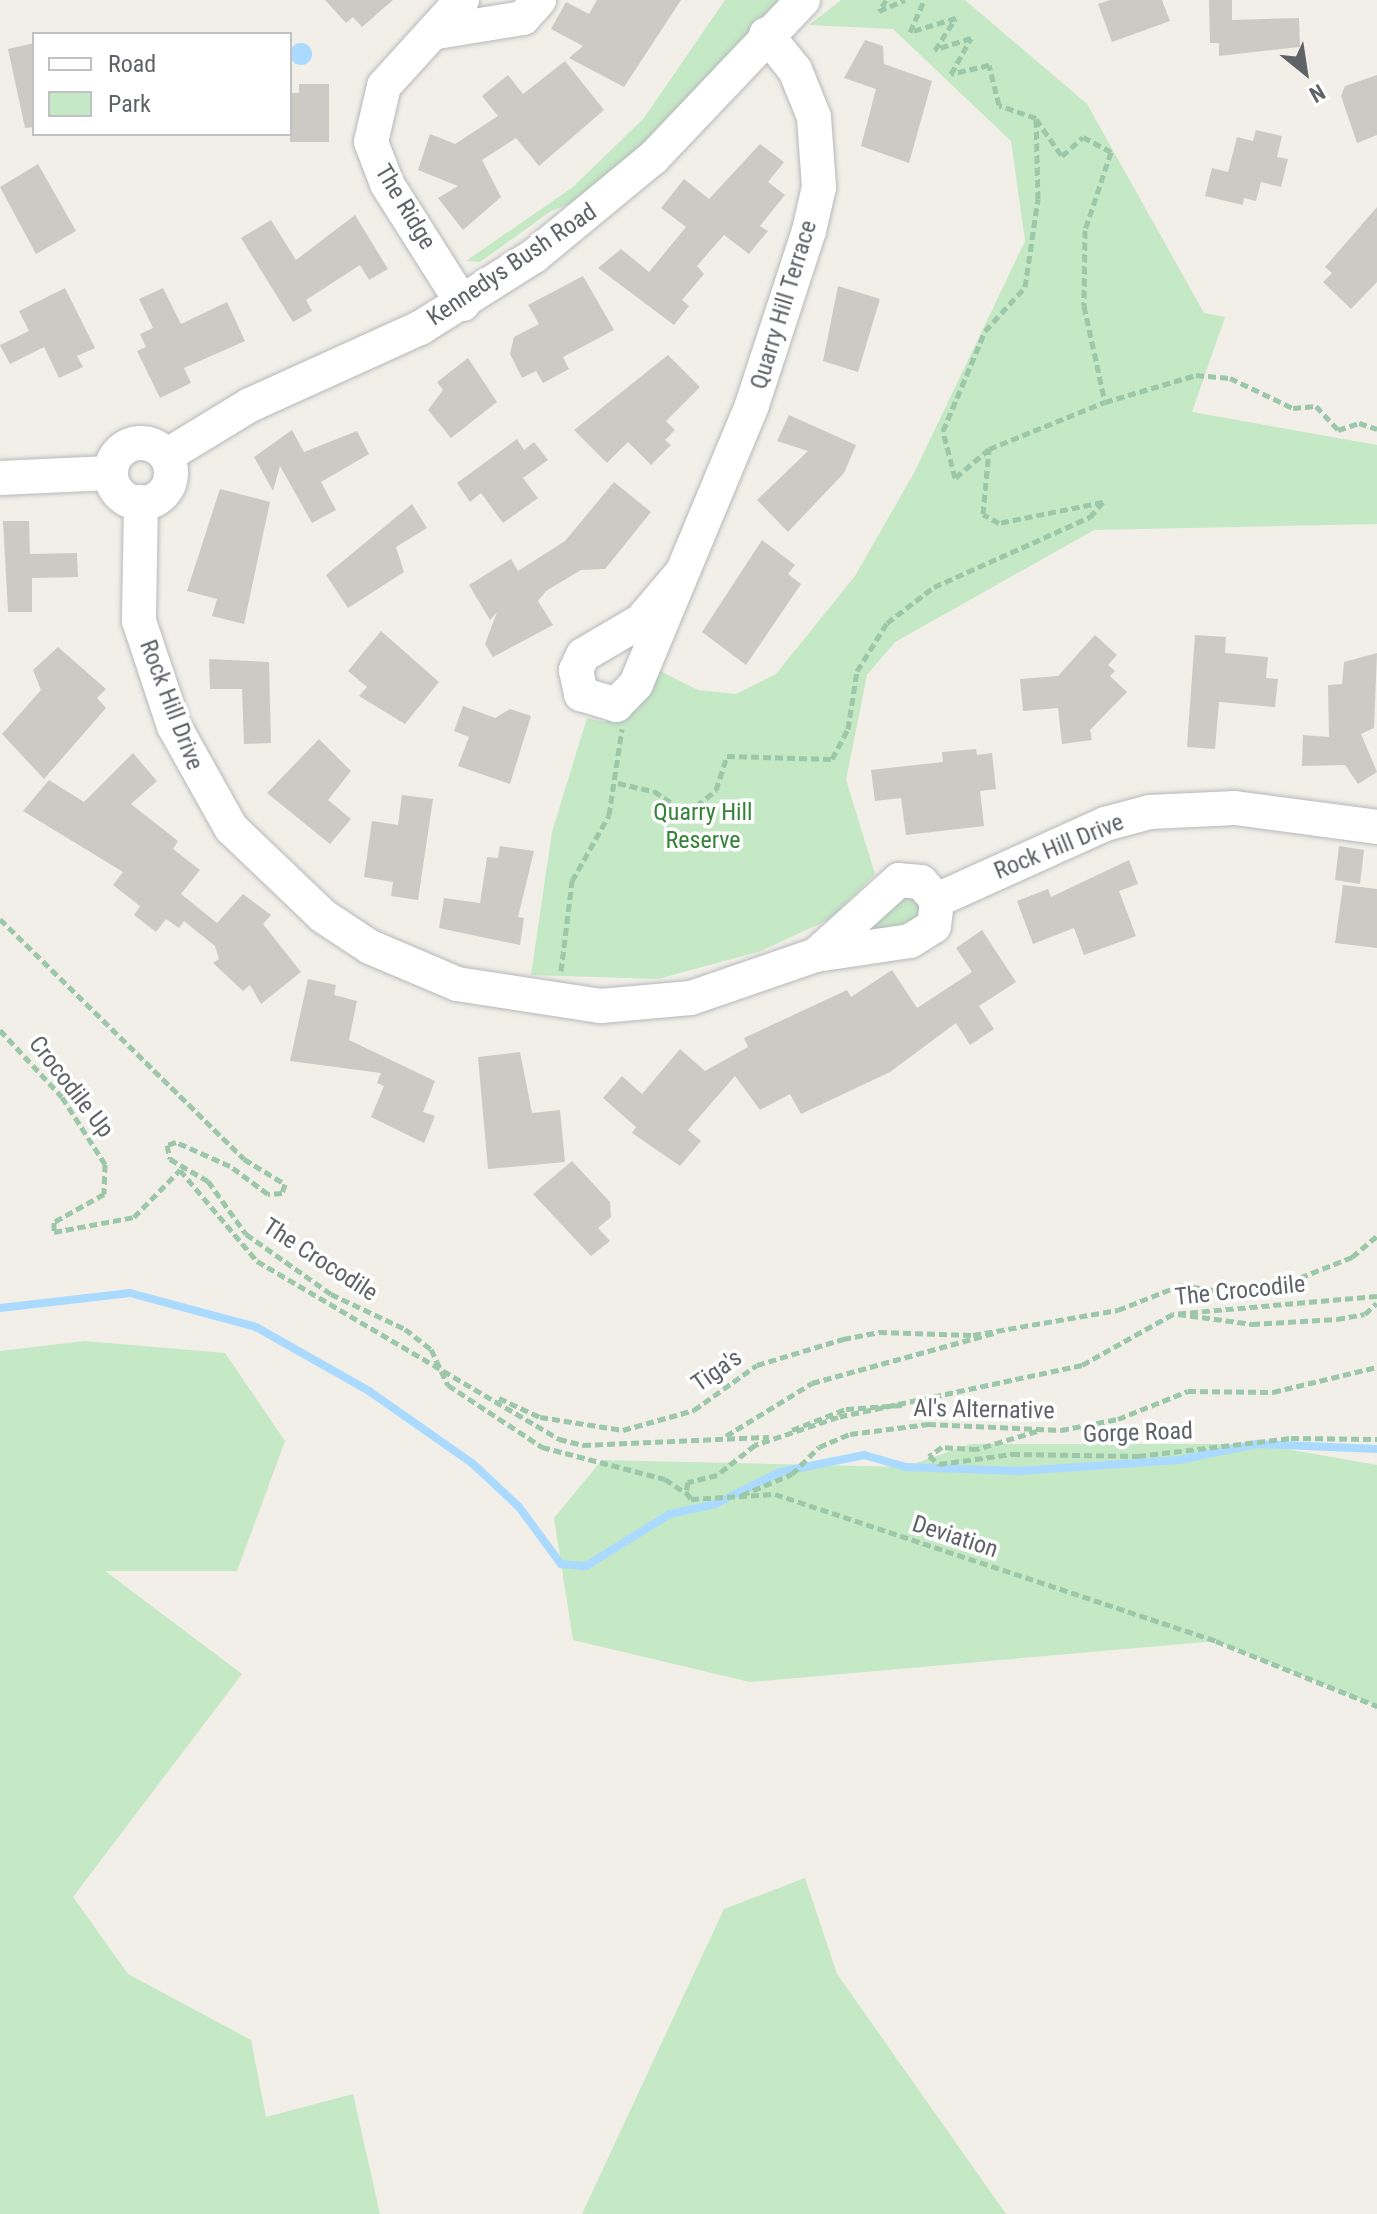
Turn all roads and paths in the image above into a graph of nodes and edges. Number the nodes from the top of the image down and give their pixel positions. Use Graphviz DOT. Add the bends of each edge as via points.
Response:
graph roads {
  1 [pos="462,0"];
  2 [pos="539,0"];
  3 [pos="803,0"];
  4 [pos="886,0"];
  5 [pos="905,0"];
  6 [pos="924,0"];
  7 [pos="437,32"];
  8 [pos="766,34"];
  9 [pos="1036,118"];
  10 [pos="463,304"];
  11 [pos="1105,402"];
  12 [pos="1377,429"];
  13 [pos="989,449"];
  14 [pos="166,456"];
  15 [pos="110,473"];
  16 [pos="0,478"];
  17 [pos="141,502"];
  18 [pos="680,575"];
  19 [pos="616,705"];
  20 [pos="618,783"];
  21 [pos="1377,827"];
  22 [pos="937,900"];
  23 [pos="0,919"];
  24 [pos="816,955"];
  25 [pos="557,1004"];
  26 [pos="0,1030"];
  27 [pos="1377,1236"];
  28 [pos="1377,1296"];
  29 [pos="1377,1303"];
  30 [pos="1178,1314"];
  31 [pos="1016,1325"];
  32 [pos="439,1362"];
  33 [pos="1377,1367"];
  34 [pos="490,1394"];
  35 [pos="911,1405"];
  36 [pos="1042,1430"];
  37 [pos="784,1435"];
  38 [pos="724,1437"];
  39 [pos="1377,1439"];
  40 [pos="687,1493"];
  41 [pos="738,1495"];
  42 [pos="1377,1706"];
  1 -- 7 [label="street, The Ridge"];
  2 -- 7 [label="street" via="523,18"];
  3 -- 8 [label="street, Kennedys Bush Road"];
  4 -- 5 [label="path" via="879,11"];
  6 -- 9 [label="path" via="910,32 956,18 935,50 971,38 951,74 989,65 999,105"];
  7 -- 10 [label="street, The Ridge" via="384,86 371,142 387,184"];
  8 -- 10 [label="street, Kennedys Bush Road" via="618,190"];
  8 -- 18 [label="street, Quarry Hill Terrace" via="805,88 820,153 819,187 779,333"];
  9 -- 11 [label="path" via="1062,156 1083,137 1111,152 1085,230 1084,306"];
  9 -- 13 [label="path" via="1038,199 1025,287 985,331 943,431 955,478"];
  10 -- 14 [label="street, Kennedys Bush Road" via="374,353 250,405"];
  11 -- 12 [label="path" via="1196,375 1230,378 1293,408 1316,406 1338,430 1359,423"];
  11 -- 13 [label="path"];
  13 -- 20 [label="path" via="983,514 999,523 1103,502 1090,517 934,587 887,623 857,671 848,729 832,759 727,756 716,790 687,813 654,791"];
  14 -- 15 [label="street" via="151,444 132,444 116,455"];
  14 -- 17 [label="street" via="167,487"];
  15 -- 16 [label="street"];
  15 -- 17 [label="street" via="119,494"];
  17 -- 25 [label="street, Rock Hill Drive" via="136,594 150,663 193,767 231,828 290,889 370,947 457,984"];
  18 -- 19 [label="street, Quarry Hill Terrace" via="636,684"];
  18 -- 19 [label="street, Quarry Hill Terrace" via="641,621 583,655 576,670 581,694"];
  19 -- 20 [label="path" via="623,733"];
  20 -- 25 [label="path" via="572,881"];
  21 -- 22 [label="street, Rock Hill Drive" via="1235,808 1150,812 1105,824"];
  22 -- 24 [label="street, Rock Hill Drive" via="934,926 924,936"];
  22 -- 24 [label="street, Rock Hill Drive" via="921,882 899,880"];
  23 -- 32 [label="path, The Crocodile" via="244,1159 286,1188 268,1194 176,1142 164,1150 170,1159 208,1181 239,1227 269,1252 363,1313 396,1323"];
  24 -- 25 [label="street, Rock Hill Drive" via="691,998"];
  26 -- 32 [label="path, Crocodile Up" via="62,1097 105,1164 104,1194 54,1222 54,1232 134,1217 180,1170 257,1261"];
  27 -- 31 [label="path, Tiga's" via="1352,1257 1289,1282 1211,1290 1181,1285 1118,1310"];
  28 -- 30 [label="path, The Crocodile"];
  29 -- 30 [label="path" via="1365,1314 1337,1319 1252,1324"];
  30 -- 35 [label="path, The Crocodile" via="1082,1365 1017,1374"];
  31 -- 34 [label="path, Tiga's" via="973,1335 879,1332 843,1339 757,1365 694,1410 623,1430 540,1417"];
  31 -- 38 [label="path, Tiga's" via="812,1383"];
  32 -- 34 [label="path, Crocodile Up"];
  32 -- 40 [label="path, The Crocodile" via="448,1385 542,1447 665,1479"];
  33 -- 36 [label="path, Al's Alternative" via="1273,1392 1188,1391 1118,1419"];
  34 -- 38 [label="path, Crocodile Up" via="583,1445"];
  35 -- 37 [label="path, The Crocodile" via="838,1417"];
  35 -- 37 [label="path" via="846,1409"];
  36 -- 39 [label="path, Gorge Road" via="929,1456 939,1464 1012,1454 1138,1456 1291,1438"];
  36 -- 41 [label="path, Al's Alternative" via="928,1424 850,1434 792,1474"];
  37 -- 38 [label="path"];
  37 -- 40 [label="path" via="755,1445 717,1475 688,1482"];
  40 -- 41 [label="path, Deviation"];
  41 -- 42 [label="path, Deviation" via="775,1494 1216,1641"];
}
